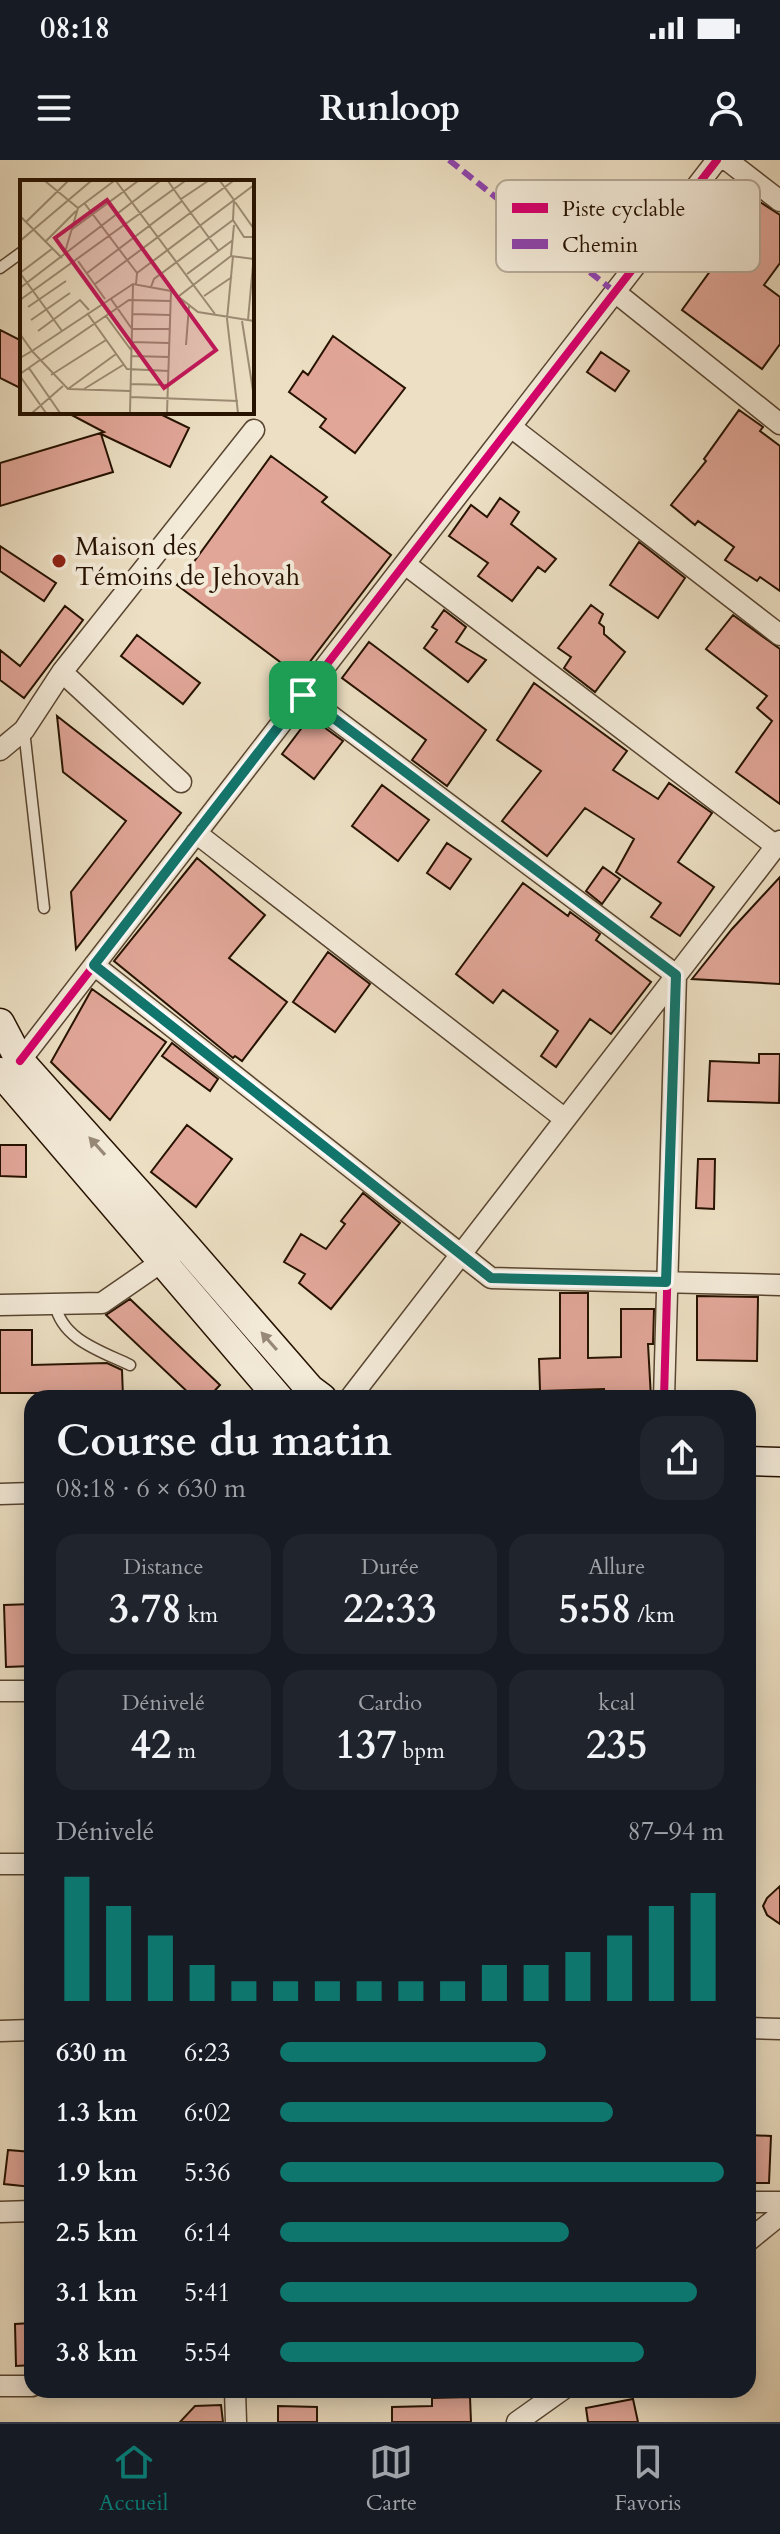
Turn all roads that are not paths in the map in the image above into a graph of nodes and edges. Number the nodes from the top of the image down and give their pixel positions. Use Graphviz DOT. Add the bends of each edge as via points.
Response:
graph roads {
  1 [pos="717,160"];
  2 [pos="727,160"];
  3 [pos="702,180"];
  4 [pos="753,180"];
  5 [pos="760,186"];
  6 [pos="780,201"];
  7 [pos="20,253"];
  8 [pos="0,268"];
  9 [pos="630,272"];
  10 [pos="615,292"];
  11 [pos="780,424"];
  12 [pos="511,427"];
  13 [pos="254,430"];
  14 [pos="405,564"];
  15 [pos="780,635"];
  16 [pos="62,672"];
  17 [pos="303,695"];
  18 [pos="24,730"];
  19 [pos="0,750"];
  20 [pos="181,782"];
  21 [pos="196,833"];
  22 [pos="778,844"];
  23 [pos="44,908"];
  24 [pos="94,965"];
  25 [pos="676,975"];
  26 [pos="0,1023"];
  27 [pos="10,1066"];
  28 [pos="565,1119"];
  29 [pos="185,1245"];
  30 [pos="461,1254"];
  31 [pos="162,1261"];
  32 [pos="666,1282"];
  33 [pos="780,1285"];
  34 [pos="55,1304"];
  35 [pos="0,1305"];
  36 [pos="130,1365"];
  37 [pos="272,1390"];
  38 [pos="308,1390"];
  39 [pos="356,1390"];
  40 [pos="664,1390"];
  41 [pos="756,1442"];
  42 [pos="780,1443"];
  43 [pos="756,1461"];
  44 [pos="780,1462"];
  45 [pos="24,1493"];
  46 [pos="0,1494"];
  47 [pos="0,1691"];
  48 [pos="24,1691"];
  49 [pos="0,1864"];
  50 [pos="24,1864"];
  51 [pos="756,2028"];
  52 [pos="780,2029"];
  53 [pos="24,2030"];
  54 [pos="0,2031"];
  55 [pos="756,2202"];
  56 [pos="780,2202"];
  57 [pos="24,2211"];
  58 [pos="0,2212"];
  59 [pos="780,2215"];
  60 [pos="756,2234"];
  61 [pos="0,2386"];
  62 [pos="24,2386"];
  63 [pos="235,2398"];
  64 [pos="551,2398"];
  65 [pos="236,2422"];
  66 [pos="517,2422"];
  1 -- 3 [label="street"];
  2 -- 4 [label="street"];
  5 -- 6 [label="street"];
  7 -- 8 [label="lane"];
  9 -- 10 [label="street"];
  10 -- 11 [label="street"];
  10 -- 12 [label="street"];
  12 -- 14 [label="street"];
  12 -- 15 [label="street"];
  13 -- 16 [label="street"];
  14 -- 17 [label="street"];
  14 -- 22 [label="street"];
  16 -- 18 [label="street"];
  16 -- 20 [label="street"];
  17 -- 21 [label="street"];
  17 -- 25 [label="street"];
  18 -- 19 [label="street"];
  18 -- 23 [label="lane"];
  21 -- 24 [label="street"];
  21 -- 28 [label="street"];
  22 -- 25 [label="street"];
  24 -- 27 [label="street"];
  24 -- 30 [label="street"];
  25 -- 28 [label="street"];
  25 -- 32 [label="street"];
  26 -- 27 [label="main road"];
  29 -- 27 [label="main road, one-way"];
  27 -- 31 [label="main road"];
  28 -- 30 [label="street"];
  29 -- 31 [label="street"];
  38 -- 29 [label="main road, one-way"];
  30 -- 32 [label="street" via="491,1278"];
  30 -- 39 [label="street"];
  31 -- 34 [label="street" via="102,1303"];
  31 -- 37 [label="main road"];
  32 -- 33 [label="street"];
  32 -- 40 [label="street"];
  34 -- 35 [label="street"];
  34 -- 36 [label="lane" via="70,1333"];
  41 -- 42 [label="main road"];
  43 -- 44 [label="main road"];
  45 -- 46 [label="street"];
  47 -- 48 [label="street"];
  49 -- 50 [label="street"];
  51 -- 52 [label="street"];
  53 -- 54 [label="street"];
  55 -- 56 [label="street"];
  57 -- 58 [label="street"];
  59 -- 60 [label="street"];
  61 -- 62 [label="street"];
  63 -- 65 [label="street"];
  64 -- 66 [label="street"];
}
